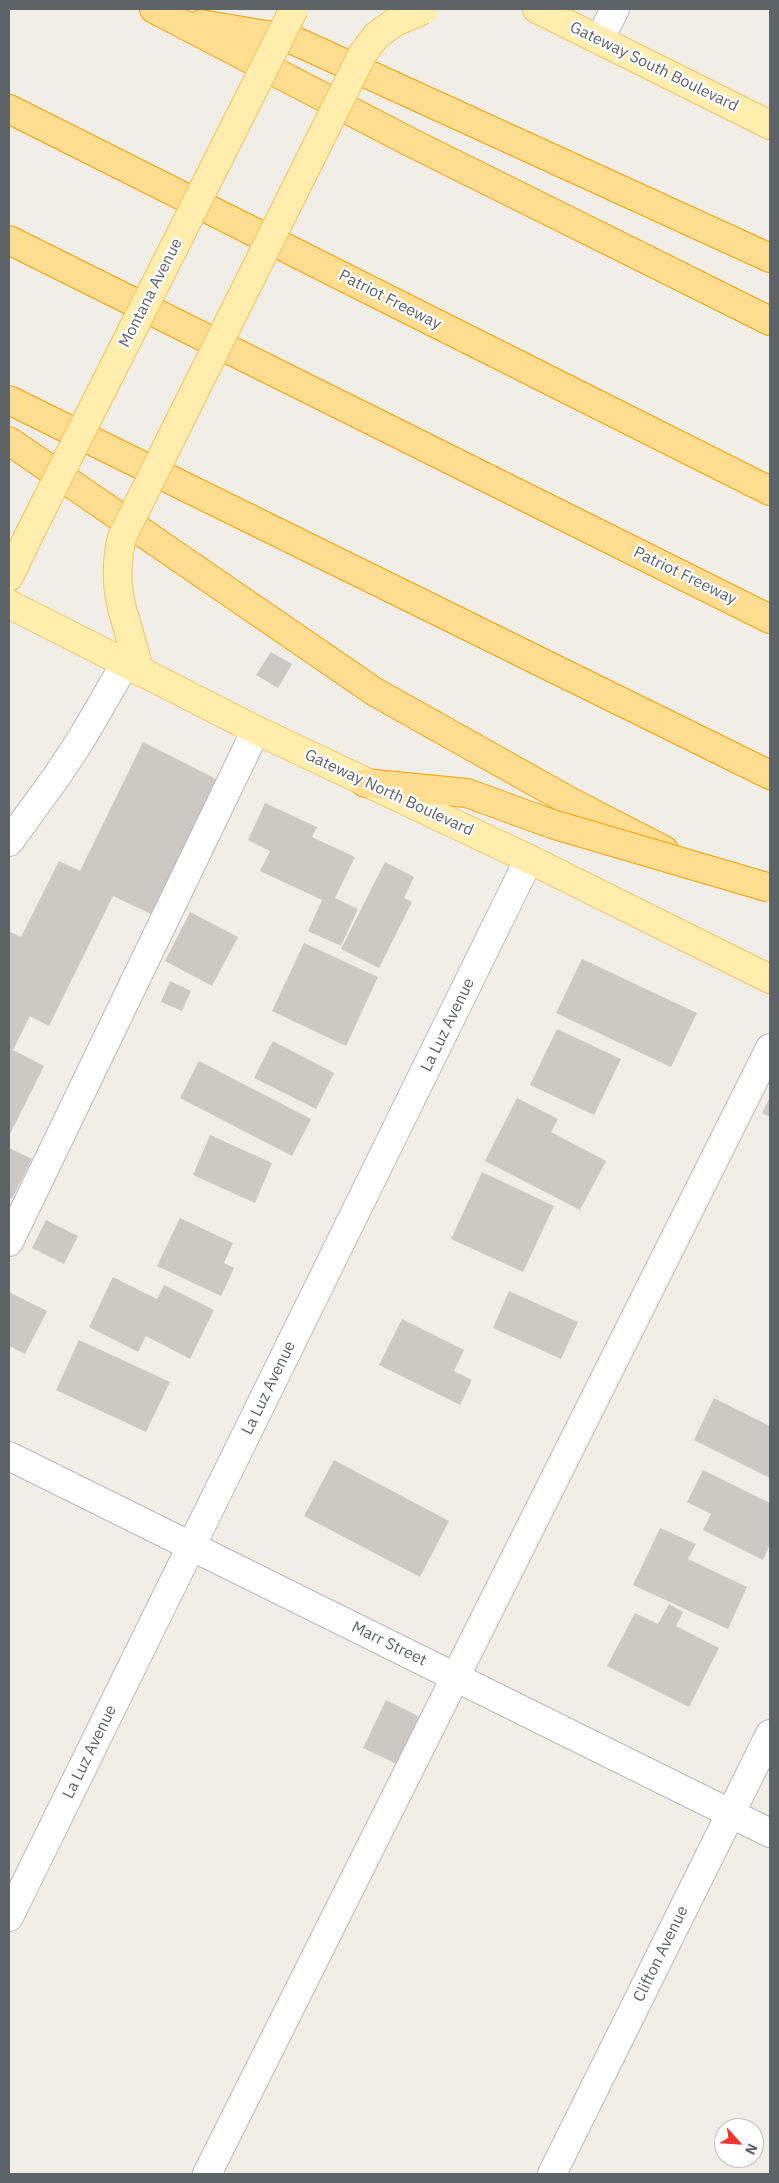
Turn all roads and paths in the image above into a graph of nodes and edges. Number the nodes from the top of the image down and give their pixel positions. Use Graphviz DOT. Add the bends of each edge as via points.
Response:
graph roads {
  1 [pos="294,9"];
  2 [pos="425,9"];
  3 [pos="537,9"];
  4 [pos="615,9"];
  5 [pos="166,14"];
  6 [pos="599,40"];
  7 [pos="9,109"];
  8 [pos="770,125"];
  9 [pos="9,240"];
  10 [pos="770,258"];
  11 [pos="770,321"];
  12 [pos="9,400"];
  13 [pos="9,441"];
  14 [pos="770,491"];
  15 [pos="9,577"];
  16 [pos="9,604"];
  17 [pos="770,619"];
  18 [pos="133,668"];
  19 [pos="256,730"];
  20 [pos="770,775"];
  21 [pos="365,783"];
  22 [pos="9,842"];
  23 [pos="528,859"];
  24 [pos="770,888"];
  25 [pos="770,903"];
  26 [pos="770,979"];
  27 [pos="770,1048"];
  28 [pos="17,1206"];
  29 [pos="9,1242"];
  30 [pos="9,1456"];
  31 [pos="192,1547"];
  32 [pos="456,1677"];
  33 [pos="770,1734"];
  34 [pos="731,1813"];
  35 [pos="770,1833"];
  36 [pos="9,1916"];
  37 [pos="206,2174"];
  38 [pos="552,2174"];
  1 -- 15 [label="main road, Montana Avenue, bridge"];
  2 -- 18 [label="main road, bridge" via="395,22 376,36 362,55 122,537 116,581"];
  3 -- 6 [label="main road, Gateway South Boulevard"];
  4 -- 6 [label="street"];
  5 -- 10 [label="highway" via="291,39"];
  5 -- 11 [label="highway" via="408,141"];
  6 -- 8 [label="main road, Gateway South Boulevard"];
  7 -- 14 [label="highway, Patriot Freeway"];
  9 -- 17 [label="highway, Patriot Freeway"];
  12 -- 20 [label="highway"];
  13 -- 25 [label="highway" via="375,692 571,802"];
  16 -- 18 [label="main road, Gateway North Boulevard"];
  18 -- 19 [label="main road, Gateway North Boulevard"];
  18 -- 22 [label="street"];
  19 -- 21 [label="main road, Gateway North Boulevard"];
  19 -- 28 [label="street"];
  21 -- 23 [label="main road, Gateway North Boulevard"];
  21 -- 24 [label="highway, bridge" via="467,793 552,824"];
  23 -- 26 [label="main road, Gateway North Boulevard"];
  23 -- 31 [label="street, La Luz Avenue"];
  27 -- 32 [label="street"];
  28 -- 29 [label="street"];
  30 -- 31 [label="street, Marr Street"];
  31 -- 32 [label="street, Marr Street"];
  31 -- 36 [label="street, La Luz Avenue"];
  32 -- 34 [label="street, Marr Street"];
  32 -- 37 [label="street"];
  33 -- 34 [label="street, Clifton Avenue"];
  34 -- 35 [label="street, Marr Street"];
  34 -- 38 [label="street, Clifton Avenue"];
}
